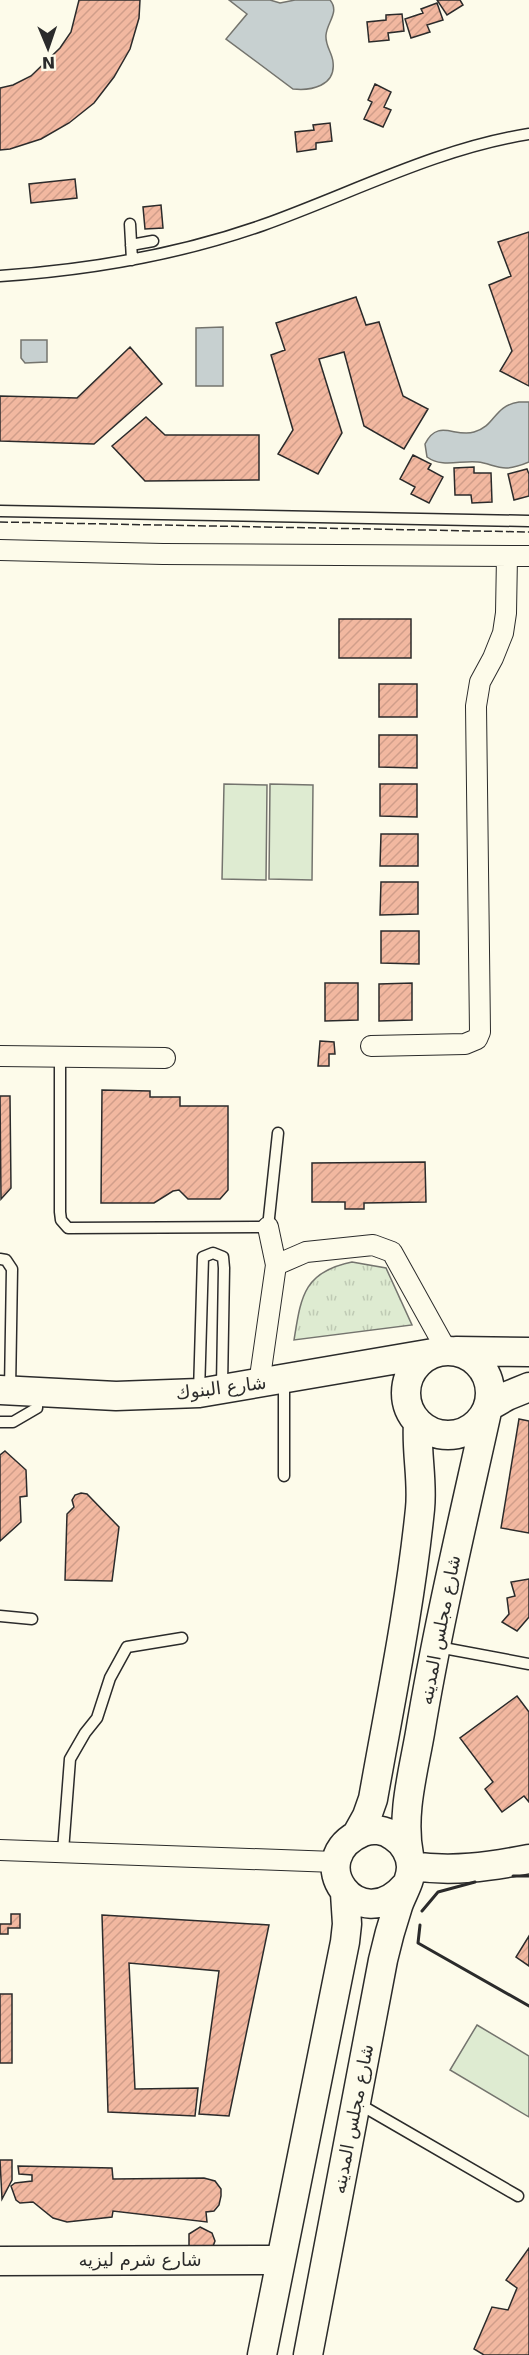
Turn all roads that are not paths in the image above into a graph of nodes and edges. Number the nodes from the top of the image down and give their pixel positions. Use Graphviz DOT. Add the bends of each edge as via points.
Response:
graph roads {
  1 [pos="529,134"];
  2 [pos="130,224"];
  3 [pos="153,241"];
  4 [pos="131,245"];
  5 [pos="132,260"];
  6 [pos="0,276"];
  7 [pos="0,511"];
  8 [pos="529,522"];
  9 [pos="0,550"];
  10 [pos="507,556"];
  11 [pos="529,556"];
  12 [pos="372,1046"];
  13 [pos="0,1056"];
  14 [pos="60,1057"];
  15 [pos="165,1058"];
  16 [pos="278,1133"];
  17 [pos="268,1227"];
  18 [pos="0,1259"];
  19 [pos="276,1265"];
  20 [pos="447,1351"];
  21 [pos="529,1352"];
  22 [pos="271,1382"];
  23 [pos="529,1387"];
  24 [pos="16,1390"];
  25 [pos="202,1392"];
  26 [pos="488,1407"];
  27 [pos="0,1422"];
  28 [pos="418,1423"];
  29 [pos="284,1476"];
  30 [pos="0,1616"];
  31 [pos="32,1619"];
  32 [pos="182,1638"];
  33 [pos="402,1639"];
  34 [pos="434,1647"];
  35 [pos="529,1665"];
  36 [pos="357,1834"];
  37 [pos="0,1850"];
  38 [pos="63,1851"];
  39 [pos="529,1859"];
  40 [pos="335,1862"];
  41 [pos="409,1869"];
  42 [pos="345,1893"];
  43 [pos="356,2103"];
  44 [pos="518,2196"];
  45 [pos="281,2260"];
  46 [pos="0,2261"];
  47 [pos="262,2355"];
  48 [pos="308,2355"];
  1 -- 5 [label="lane" via="464,149 220,240"];
  2 -- 4 [label="lane"];
  3 -- 4 [label="lane"];
  4 -- 5 [label="lane"];
  5 -- 6 [label="lane"];
  7 -- 8 [label="lane"];
  9 -- 10 [label="street"];
  10 -- 11 [label="street"];
  10 -- 12 [label="street" via="503,633 480,682 476,706 480,1032 477,1039 465,1044"];
  13 -- 14 [label="street"];
  14 -- 15 [label="street"];
  14 -- 17 [label="lane" via="60,1212 68,1228"];
  16 -- 17 [label="lane"];
  17 -- 19 [label="street"];
  18 -- 24 [label="lane" via="6,1260 12,1269"];
  19 -- 20 [label="street" via="306,1252 373,1245 392,1252"];
  19 -- 22 [label="street"];
  20 -- 21 [label="main road, شارع البنوك"];
  20 -- 22 [label="main road, شارع البنوك"];
  20 -- 26 [label="main road" via="466,1355 484,1370 491,1393"];
  20 -- 28 [label="main road" via="427,1357 410,1375 406,1400"];
  22 -- 25 [label="main road, شارع البنوك"];
  22 -- 29 [label="lane"];
  23 -- 26 [label="main road"];
  24 -- 25 [label="main road, شارع البنوك" via="116,1396"];
  24 -- 27 [label="lane" via="37,1408 13,1422"];
  25 -- 25 [label="lane" via="224,1268 223,1257 213,1253 203,1257"];
  26 -- 28 [label="main road" via="474,1427 463,1433 439,1435"];
  26 -- 34 [label="main road, شارع مجلس المدينه"];
  28 -- 33 [label="main road, شارع مجلس المدينه" via="420,1507"];
  30 -- 31 [label="lane"];
  32 -- 38 [label="lane" via="127,1647 110,1678 97,1718 70,1759"];
  33 -- 34 [label="main road"];
  33 -- 36 [label="main road, شارع مجلس المدينه" via="373,1799"];
  34 -- 35 [label="lane"];
  34 -- 41 [label="main road, شارع مجلس المدينه" via="409,1796"];
  36 -- 40 [label="main road" via="342,1845"];
  36 -- 41 [label="main road" via="366,1830 387,1832 404,1846"];
  37 -- 38 [label="street"];
  38 -- 40 [label="street"];
  39 -- 41 [label="main road" via="469,1869"];
  40 -- 42 [label="main road"];
  41 -- 42 [label="main road" via="397,1896 385,1903 370,1905"];
  41 -- 43 [label="main road, شارع مجلس المدينه" via="383,1960"];
  42 -- 45 [label="main road" via="345,1942"];
  43 -- 44 [label="lane"];
  43 -- 48 [label="main road, شارع مجلس المدينه"];
  45 -- 46 [label="main road, شارع شرم ليزيه"];
  45 -- 47 [label="main road"];
}
